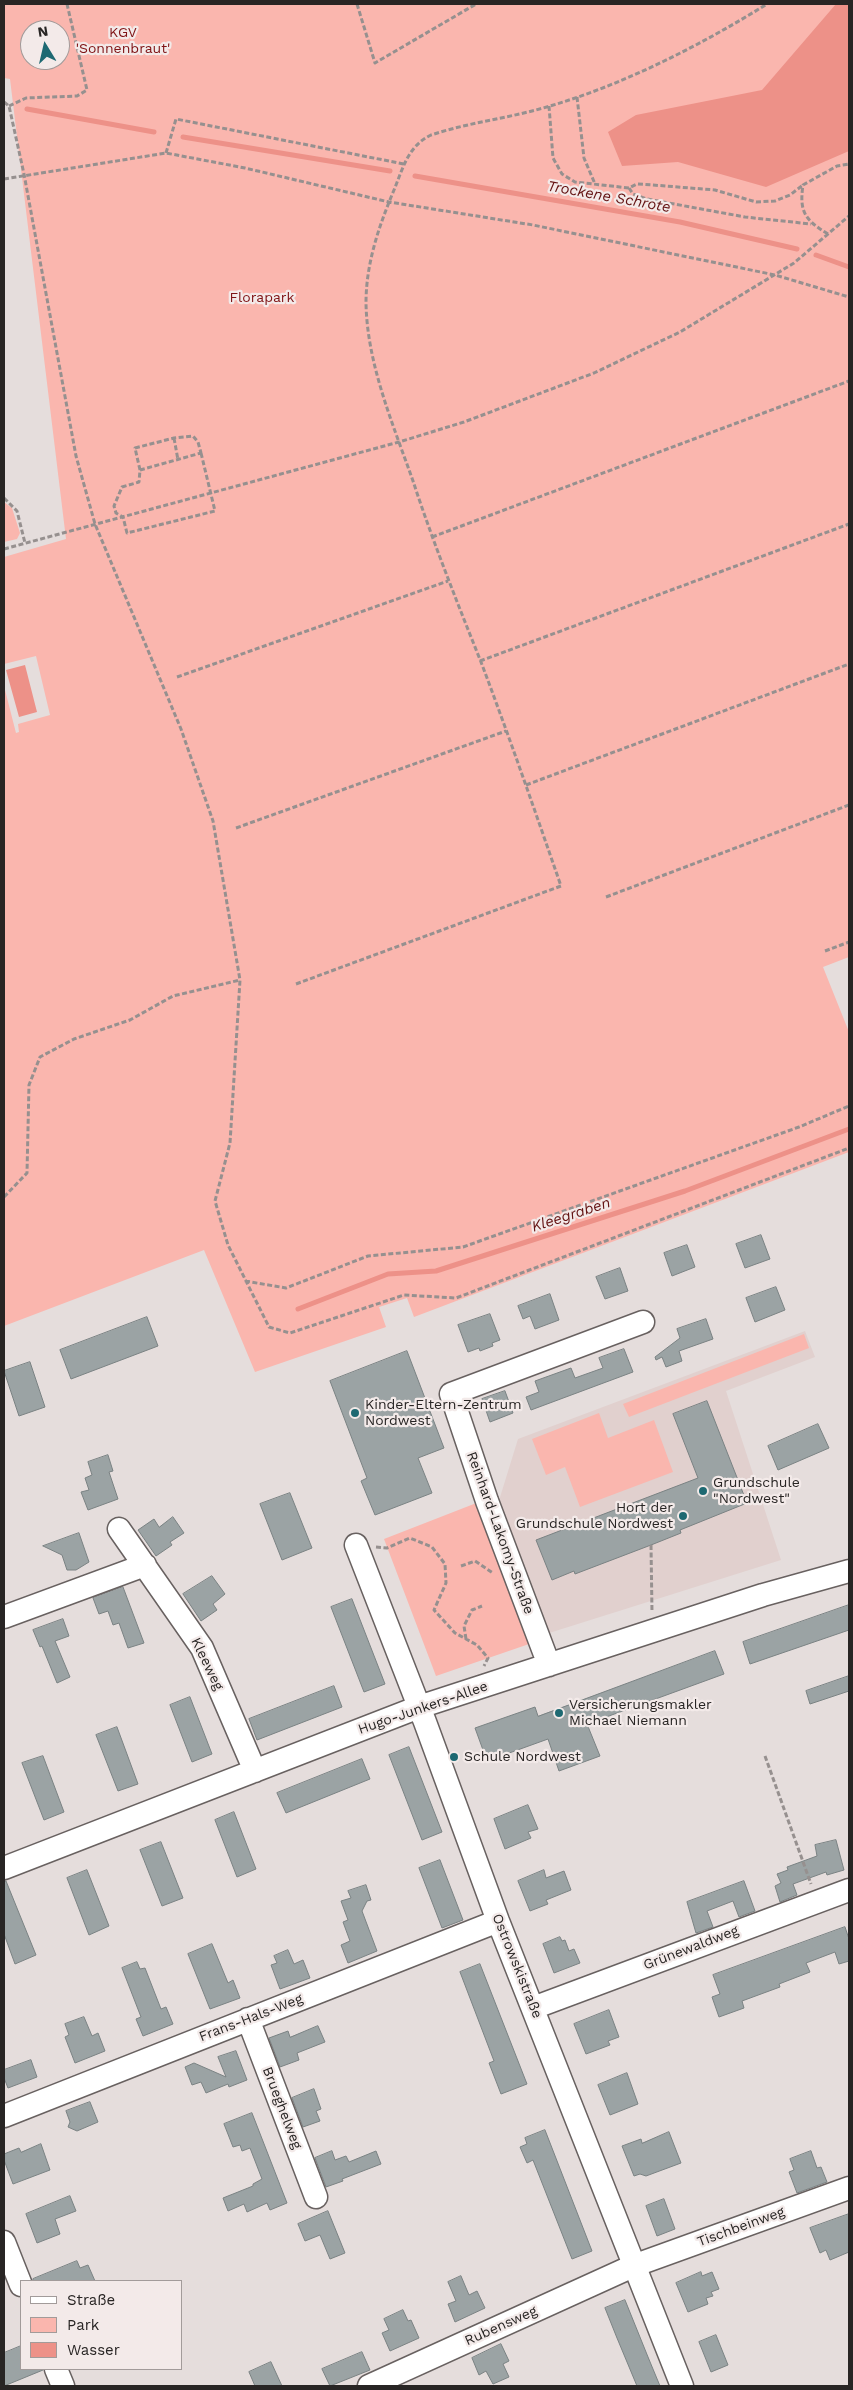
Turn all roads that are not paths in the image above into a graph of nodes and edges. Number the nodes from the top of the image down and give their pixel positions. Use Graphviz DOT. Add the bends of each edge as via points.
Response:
graph roads {
  1 [pos="642,1322"];
  2 [pos="119,1529"];
  3 [pos="356,1545"];
  4 [pos="145,1565"];
  5 [pos="849,1571"];
  6 [pos="4,1617"];
  7 [pos="550,1665"];
  8 [pos="419,1707"];
  9 [pos="254,1771"];
  10 [pos="4,1868"];
  11 [pos="849,1890"];
  12 [pos="498,1921"];
  13 [pos="533,2008"];
  14 [pos="248,2019"];
  15 [pos="4,2116"];
  16 [pos="849,2188"];
  17 [pos="316,2197"];
  18 [pos="4,2242"];
  19 [pos="633,2266"];
  20 [pos="20,2282"];
  21 [pos="56,2370"];
  22 [pos="63,2386"];
  23 [pos="369,2386"];
  24 [pos="682,2386"];
  1 -- 7 [label="street, Reinhard-Lakomy-Straße" via="451,1394 487,1502"];
  2 -- 4 [label="street, Kleeweg"];
  3 -- 8 [label="street, Ostrowskistraße"];
  4 -- 6 [label="street"];
  4 -- 9 [label="street, Kleeweg" via="202,1648"];
  5 -- 7 [label="street, Hugo-Junkers-Allee" via="763,1595"];
  7 -- 8 [label="street, Hugo-Junkers-Allee"];
  8 -- 9 [label="street, Hugo-Junkers-Allee"];
  8 -- 12 [label="street, Ostrowskistraße"];
  9 -- 10 [label="street, Hugo-Junkers-Allee"];
  11 -- 13 [label="street, Grünewaldweg"];
  12 -- 13 [label="street, Ostrowskistraße"];
  12 -- 14 [label="street, Frans-Hals-Weg"];
  13 -- 19 [label="street, Ostrowskistraße"];
  14 -- 15 [label="street, Frans-Hals-Weg"];
  14 -- 17 [label="street, Brueghelweg"];
  16 -- 19 [label="street, Tischbeinweg"];
  18 -- 20 [label="street"];
  19 -- 23 [label="street, Rubensweg"];
  19 -- 24 [label="street, Ostrowskistraße"];
  21 -- 22 [label="street"];
}
